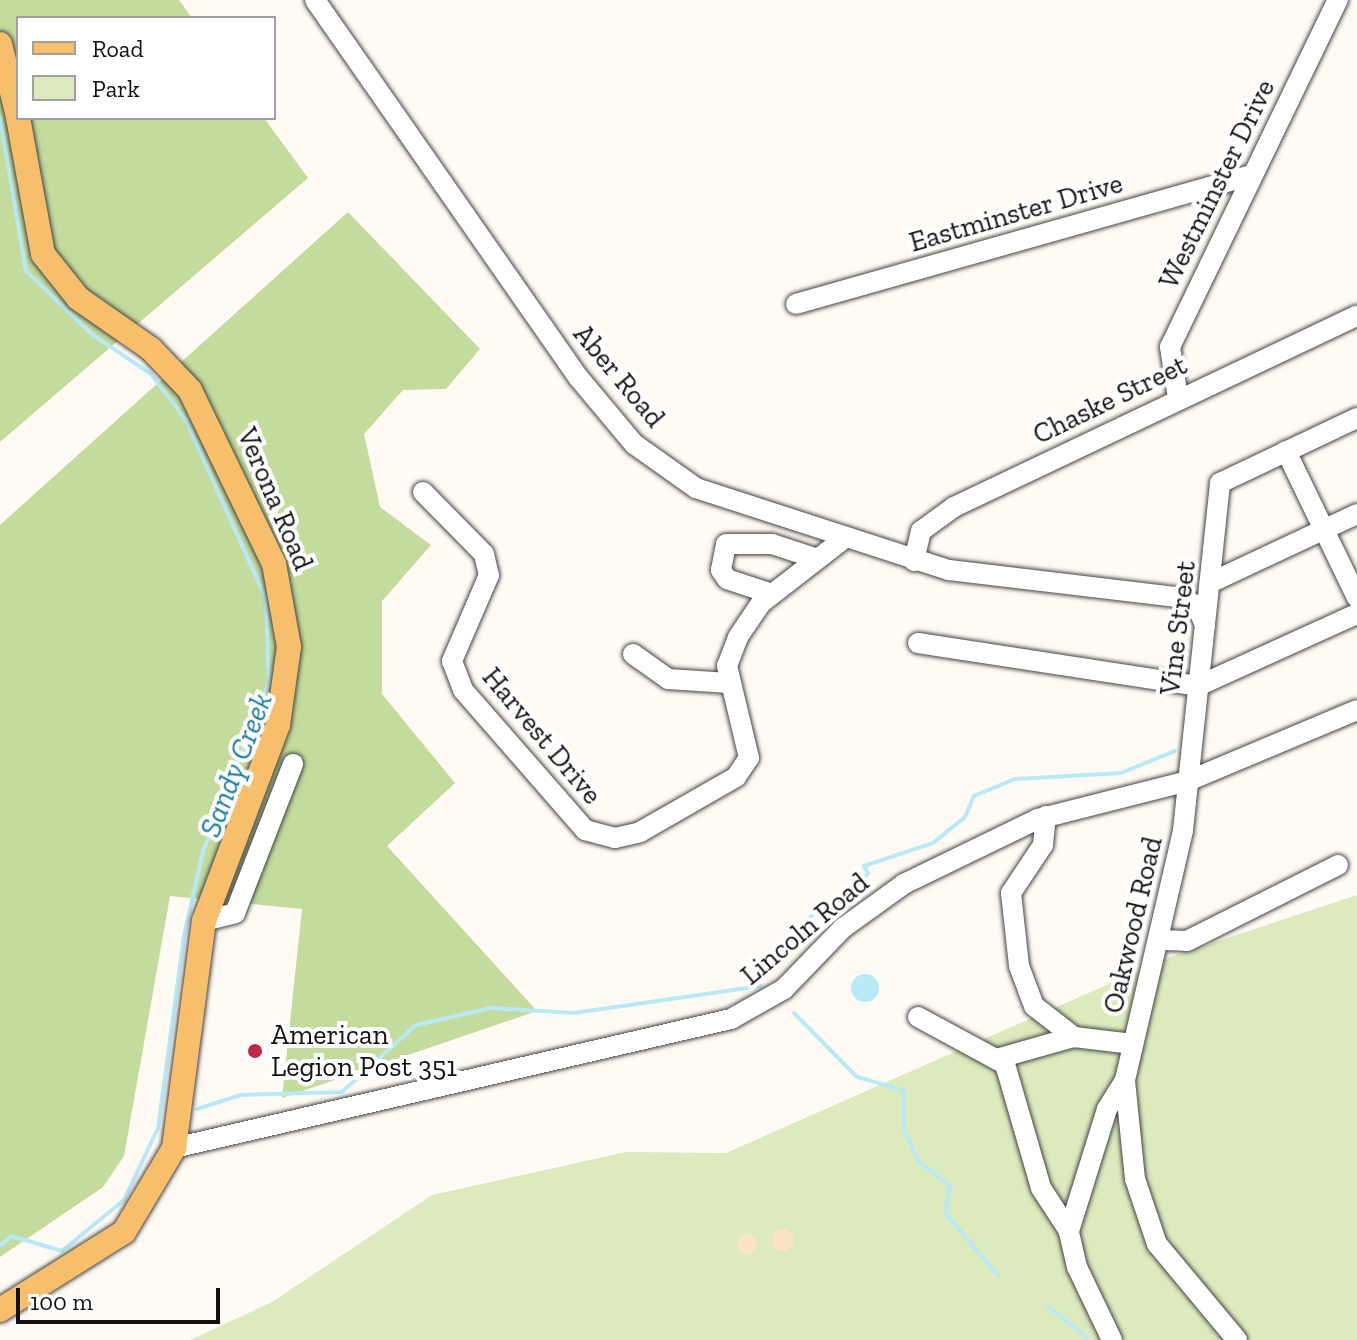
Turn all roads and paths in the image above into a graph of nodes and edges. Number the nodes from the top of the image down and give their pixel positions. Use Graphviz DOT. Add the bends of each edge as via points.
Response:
graph roads {
  1 [pos="315,0"];
  2 [pos="1338,0"];
  3 [pos="0,44"];
  4 [pos="16,109"];
  5 [pos="19,120"];
  6 [pos="1251,175"];
  7 [pos="796,304"];
  8 [pos="1357,316"];
  9 [pos="1178,398"];
  10 [pos="1357,418"];
  11 [pos="1286,451"];
  12 [pos="423,492"];
  13 [pos="1357,514"];
  14 [pos="1324,530"];
  15 [pos="841,541"];
  16 [pos="818,559"];
  17 [pos="914,561"];
  18 [pos="1214,581"];
  19 [pos="772,594"];
  20 [pos="1357,598"];
  21 [pos="1357,614"];
  22 [pos="1205,625"];
  23 [pos="918,643"];
  24 [pos="633,654"];
  25 [pos="729,683"];
  26 [pos="1198,686"];
  27 [pos="1357,710"];
  28 [pos="293,764"];
  29 [pos="1188,781"];
  30 [pos="1046,816"];
  31 [pos="1338,865"];
  32 [pos="204,921"];
  33 [pos="1162,940"];
  34 [pos="918,1017"];
  35 [pos="1074,1037"];
  36 [pos="1133,1044"];
  37 [pos="996,1059"];
  38 [pos="1125,1080"];
  39 [pos="174,1148"];
  40 [pos="1069,1231"];
  41 [pos="0,1310"];
  42 [pos="1112,1340"];
  43 [pos="1237,1340"];
  1 -- 15 [label="street, Aber Road" via="578,377 634,444 696,488"];
  2 -- 6 [label="street, Westminster Drive"];
  3 -- 4 [label="main road, Verona Road"];
  5 -- 32 [label="main road, Verona Road" via="43,254 78,298 151,349 190,390 233,469 282,592 284,697"];
  6 -- 7 [label="street, Eastminster Drive"];
  6 -- 9 [label="street, Westminster Drive" via="1170,347"];
  8 -- 9 [label="street, Chaske Street"];
  9 -- 17 [label="street, Chaske Street" via="954,507 921,531"];
  10 -- 11 [label="street"];
  11 -- 14 [label="street"];
  11 -- 18 [label="street, Vine Street" via="1220,483"];
  12 -- 25 [label="street, Harvest Drive" via="484,554 489,575 452,661 463,690 585,830 615,838 640,832 736,777 749,758"];
  13 -- 14 [label="street"];
  14 -- 18 [label="street"];
  14 -- 20 [label="street"];
  15 -- 16 [label="street, Harvest Drive"];
  15 -- 17 [label="street, Aber Road"];
  16 -- 19 [label="street, Harvest Drive"];
  16 -- 19 [label="street" via="772,544 726,544 721,570 727,579"];
  17 -- 22 [label="street, Aber Road" via="986,577 1183,598 1197,606"];
  18 -- 22 [label="street, Vine Street"];
  19 -- 25 [label="street, Harvest Drive" via="738,637"];
  21 -- 26 [label="street"];
  22 -- 26 [label="street, Vine Street"];
  23 -- 26 [label="street"];
  24 -- 25 [label="street" via="668,679"];
  26 -- 29 [label="street, Vine Street"];
  27 -- 29 [label="street, Lincoln Road"];
  28 -- 32 [label="street" via="235,913"];
  29 -- 30 [label="street, Lincoln Road"];
  29 -- 33 [label="street, Oakwood Road"];
  30 -- 35 [label="street" via="1043,845 1011,893 1019,966 1034,1006"];
  30 -- 39 [label="street, Lincoln Road" via="872,904 784,989 731,1019"];
  31 -- 33 [label="street" via="1187,941"];
  32 -- 39 [label="main road, Verona Road"];
  33 -- 36 [label="street, Oakwood Road"];
  34 -- 37 [label="street"];
  35 -- 36 [label="street"];
  35 -- 37 [label="street"];
  36 -- 38 [label="street, Oakwood Road"];
  37 -- 40 [label="street" via="1018,1101 1041,1188"];
  38 -- 40 [label="street" via="1107,1109"];
  38 -- 43 [label="street" via="1135,1179 1157,1244"];
  39 -- 41 [label="main road, Verona Road" via="124,1232"];
  40 -- 42 [label="street"];
}
